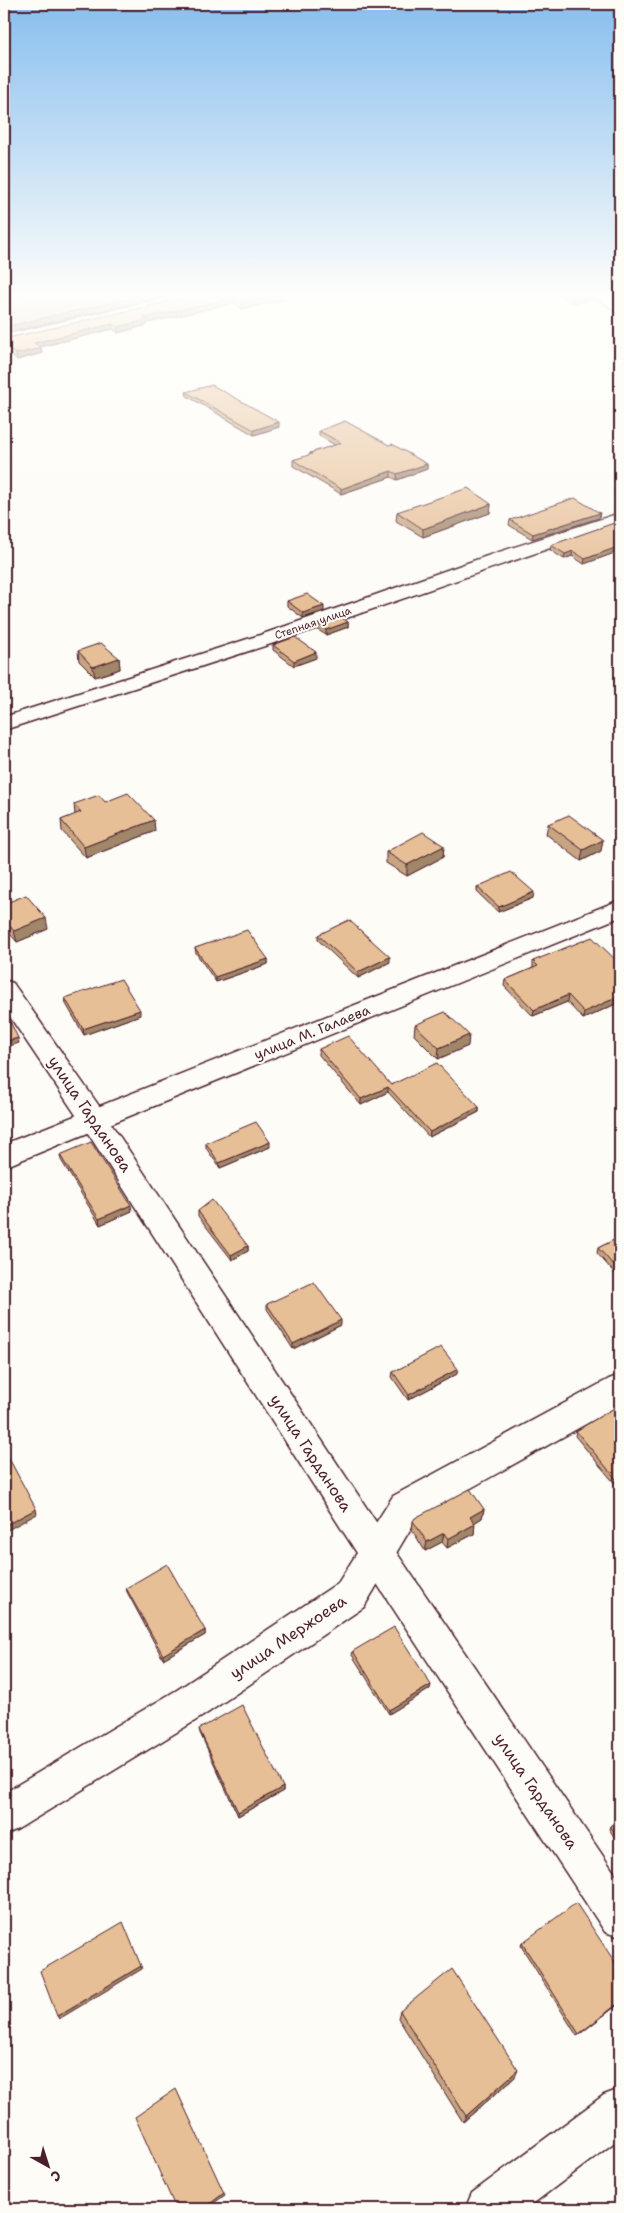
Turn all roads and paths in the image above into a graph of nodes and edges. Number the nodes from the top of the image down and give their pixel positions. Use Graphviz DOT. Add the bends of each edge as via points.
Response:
graph roads {
  1 [pos="620,518"];
  2 [pos="4,724"];
  3 [pos="620,908"];
  4 [pos="4,989"];
  5 [pos="94,1120"];
  6 [pos="4,1156"];
  7 [pos="620,1389"];
  8 [pos="376,1552"];
  9 [pos="4,1815"];
  10 [pos="620,1917"];
  11 [pos="620,2111"];
  12 [pos="488,2209"];
  1 -- 2 [label="street, Степная улица" via="267,639"];
  3 -- 5 [label="street, улица М. Галаева"];
  4 -- 5 [label="street, улица Гарданова"];
  5 -- 6 [label="street, улица М. Галаева"];
  5 -- 8 [label="street, улица Гарданова"];
  7 -- 8 [label="street, улица Мержоева" via="405,1507"];
  8 -- 9 [label="street, улица Мержоева" via="351,1595 190,1703"];
  8 -- 10 [label="street, улица Гарданова"];
  11 -- 12 [label="street"];
}
